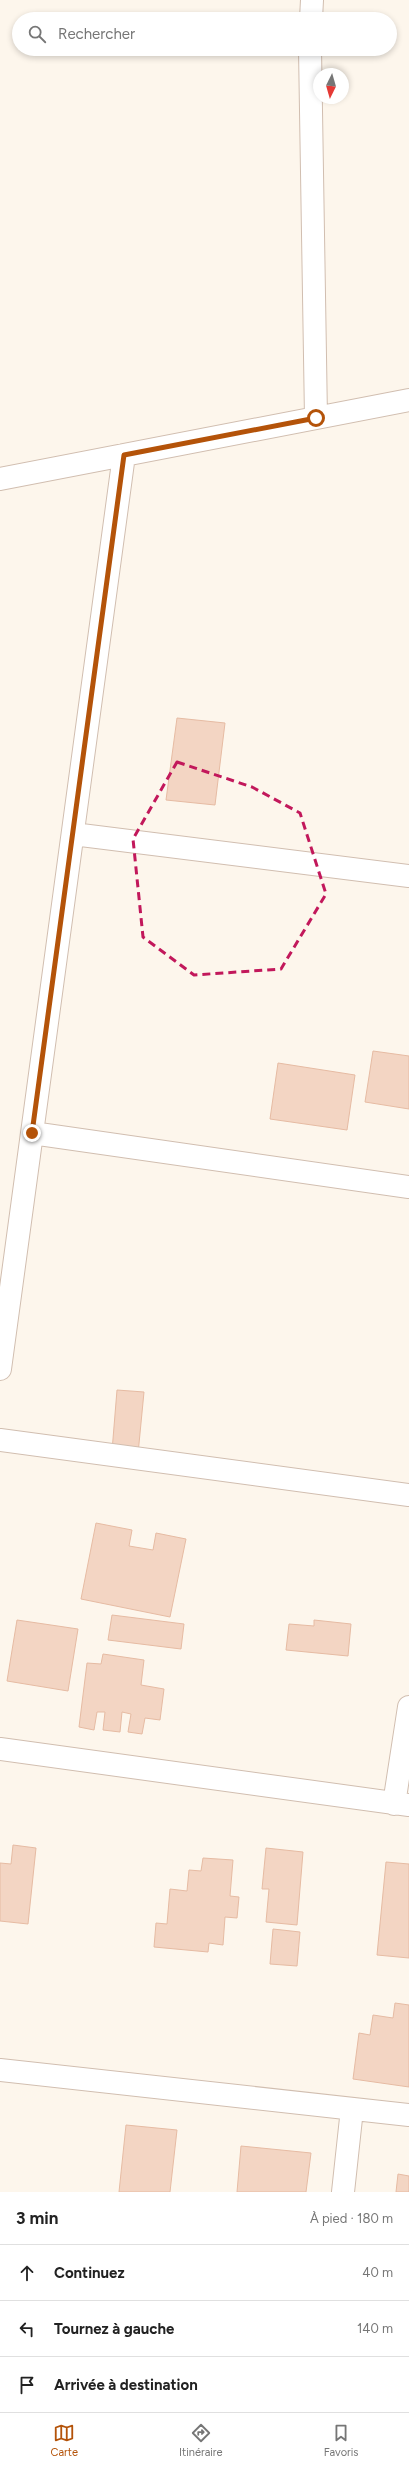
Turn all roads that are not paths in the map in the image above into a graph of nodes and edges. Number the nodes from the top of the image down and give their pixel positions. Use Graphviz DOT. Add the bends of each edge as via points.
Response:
graph roads {
  1 [pos="312,0"];
  2 [pos="311,12"];
  3 [pos="310,56"];
  4 [pos="409,400"];
  5 [pos="316,418"];
  6 [pos="124,455"];
  7 [pos="0,479"];
  8 [pos="73,834"];
  9 [pos="409,876"];
  10 [pos="32,1133"];
  11 [pos="409,1187"];
  12 [pos="0,1369"];
  13 [pos="0,1440"];
  14 [pos="409,1495"];
  15 [pos="409,1707"];
  16 [pos="0,1749"];
  17 [pos="401,1805"];
  18 [pos="0,2070"];
  19 [pos="352,2109"];
  20 [pos="409,2115"];
  21 [pos="343,2192"];
  1 -- 2 [label="street"];
  3 -- 5 [label="street"];
  4 -- 5 [label="street"];
  5 -- 6 [label="street"];
  6 -- 7 [label="street"];
  6 -- 8 [label="street"];
  8 -- 9 [label="street"];
  8 -- 10 [label="street"];
  10 -- 11 [label="street"];
  10 -- 12 [label="street"];
  13 -- 14 [label="street"];
  15 -- 17 [label="street"];
  16 -- 17 [label="street"];
  18 -- 19 [label="street"];
  19 -- 20 [label="street"];
  19 -- 21 [label="street"];
}
